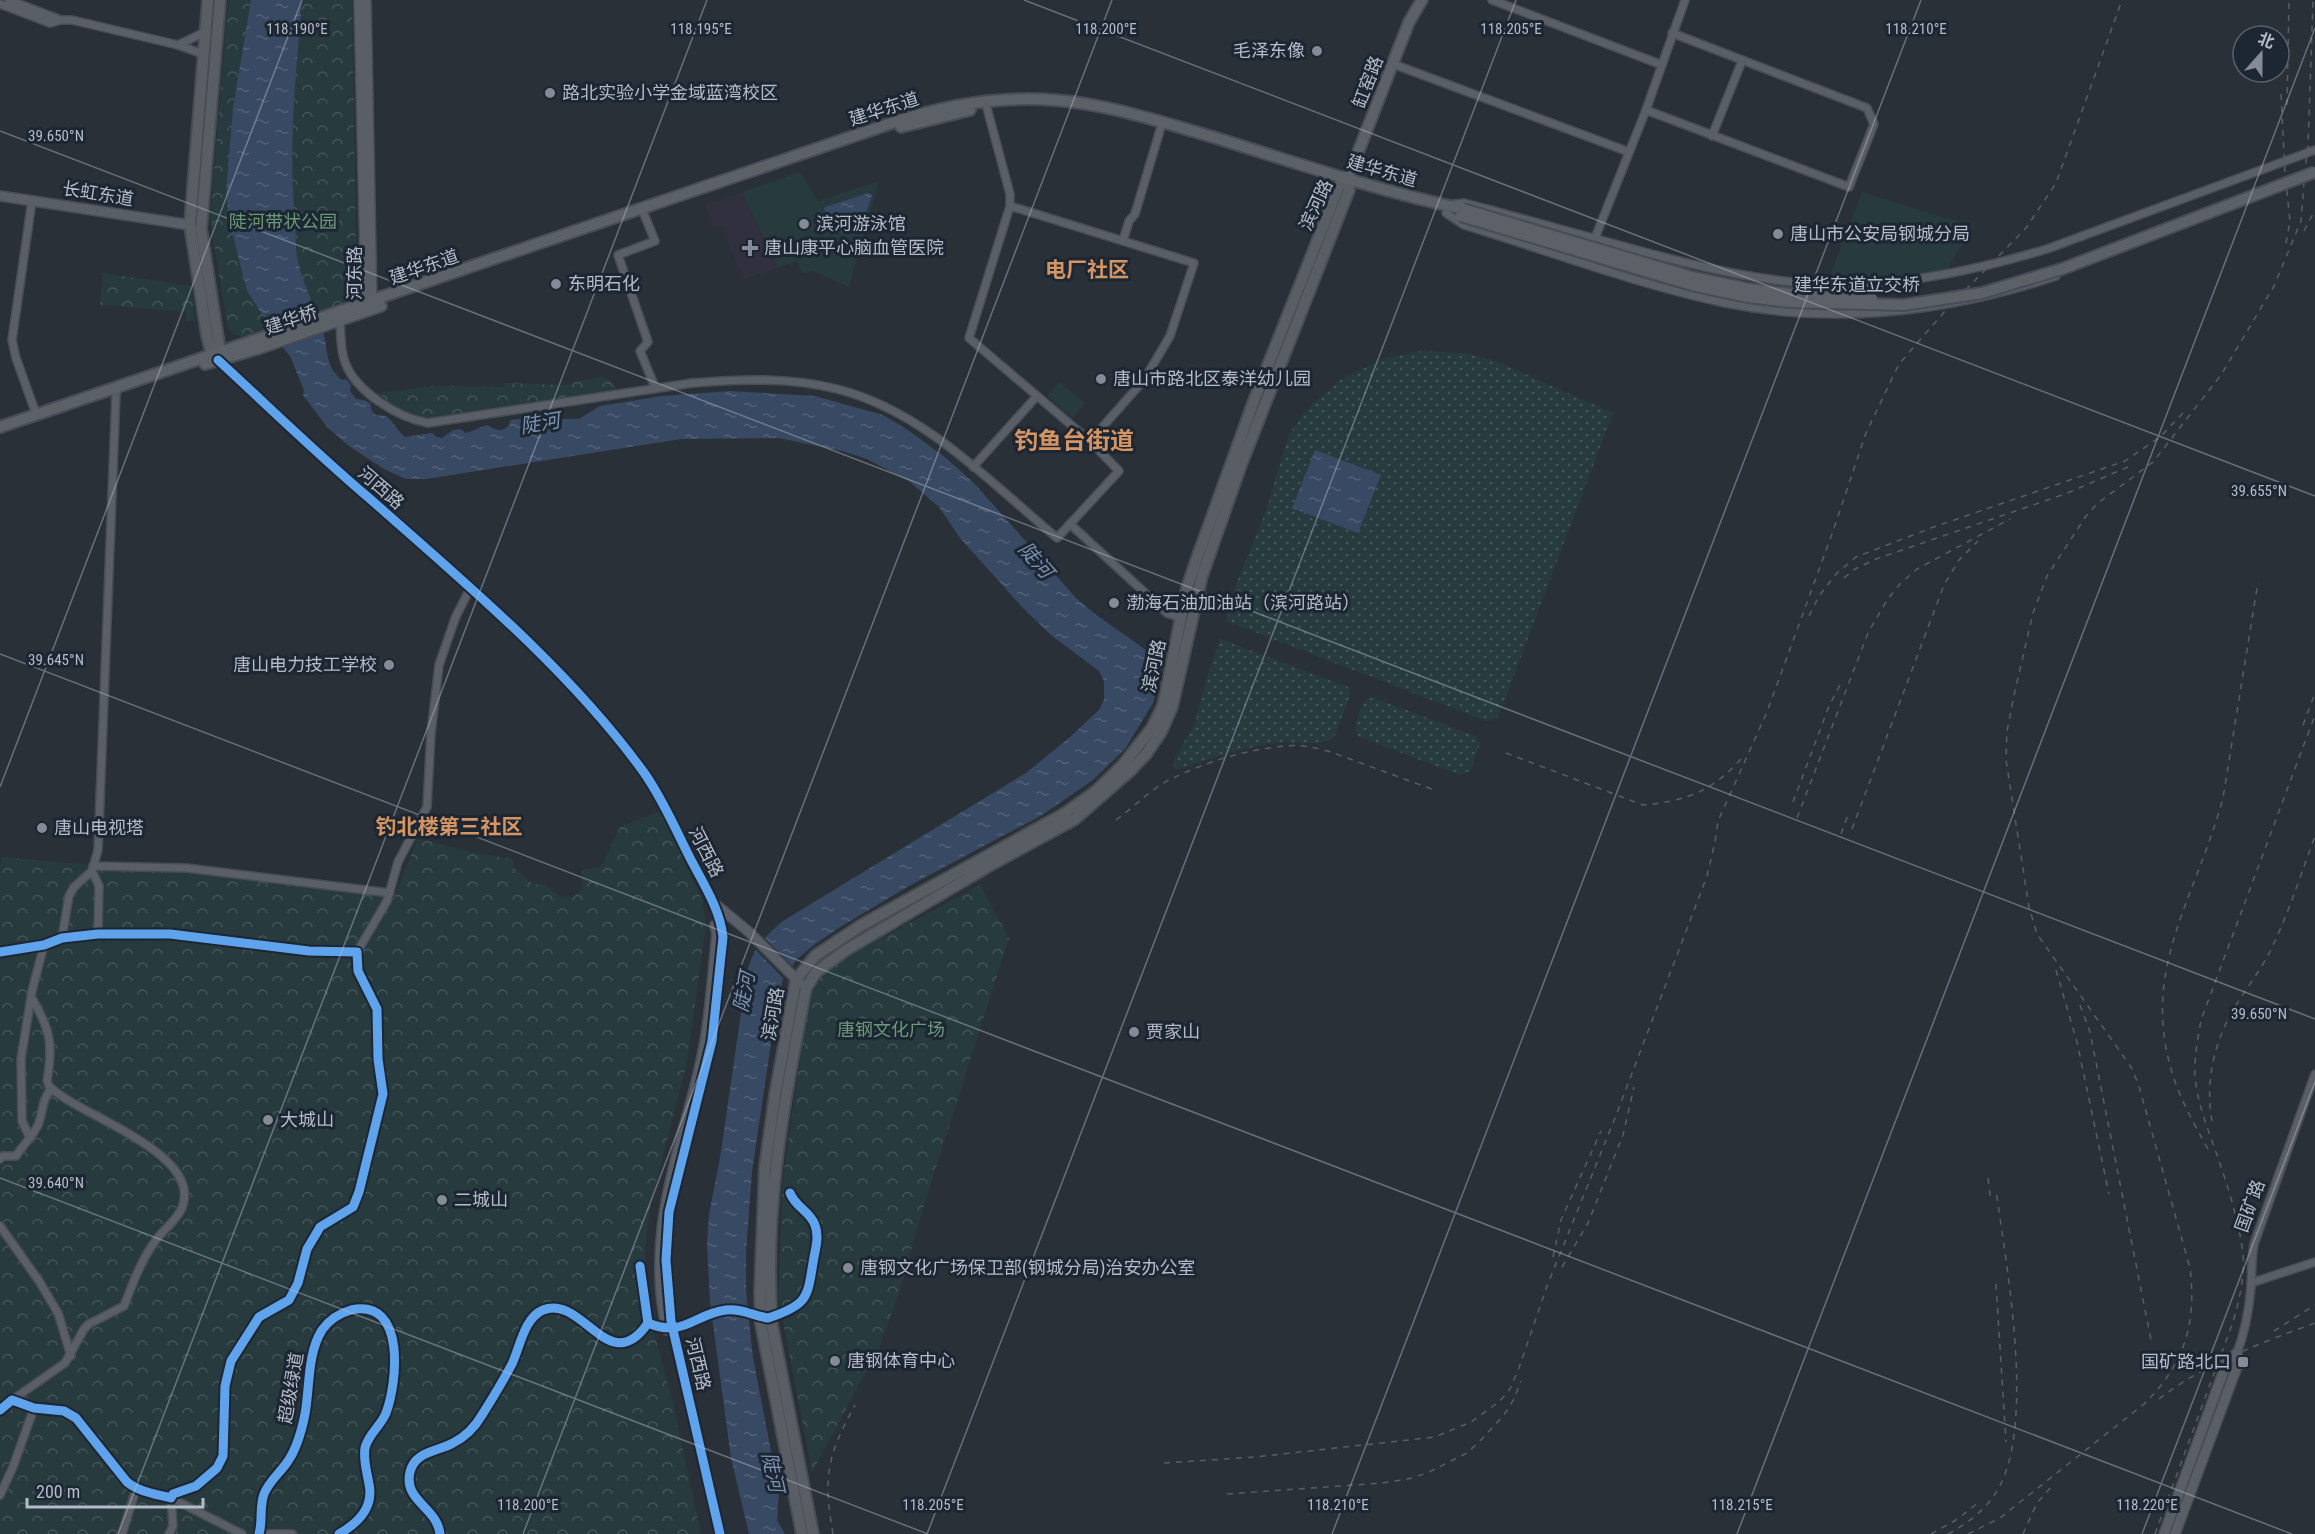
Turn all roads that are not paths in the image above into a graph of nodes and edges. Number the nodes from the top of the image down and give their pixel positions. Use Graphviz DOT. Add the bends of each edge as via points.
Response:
graph roads {
  1 [pos="9,0"];
  2 [pos="208,0"];
  3 [pos="220,0"];
  4 [pos="359,0"];
  5 [pos="366,0"];
  6 [pos="1422,0"];
  7 [pos="1492,0"];
  8 [pos="1685,0"];
  9 [pos="0,4"];
  10 [pos="61,20"];
  11 [pos="205,32"];
  12 [pos="1672,33"];
  13 [pos="178,45"];
  14 [pos="203,54"];
  15 [pos="1742,61"];
  16 [pos="1393,63"];
  17 [pos="1662,65"];
  18 [pos="987,108"];
  19 [pos="1646,110"];
  20 [pos="1161,127"];
  21 [pos="1712,136"];
  22 [pos="2315,150"];
  23 [pos="1629,152"];
  24 [pos="2315,166"];
  25 [pos="2315,172"];
  26 [pos="2315,177"];
  27 [pos="1346,183"];
  28 [pos="0,196"];
  29 [pos="32,201"];
  30 [pos="1010,206"];
  31 [pos="1447,209"];
  32 [pos="1462,213"];
  33 [pos="644,214"];
  34 [pos="190,225"];
  35 [pos="1595,238"];
  36 [pos="1123,241"];
  37 [pos="370,304"];
  38 [pos="334,320"];
  39 [pos="217,355"];
  40 [pos="655,387"];
  41 [pos="118,390"];
  42 [pos="1036,397"];
  43 [pos="36,414"];
  44 [pos="0,426"];
  45 [pos="0,433"];
  46 [pos="1090,441"];
  47 [pos="973,467"];
  48 [pos="1070,524"];
  49 [pos="470,589"];
  50 [pos="1187,619"];
  51 [pos="93,868"];
  52 [pos="390,893"];
  53 [pos="712,901"];
  54 [pos="98,934"];
  55 [pos="62,938"];
  56 [pos="44,945"];
  57 [pos="0,952"];
  58 [pos="357,952"];
  59 [pos="794,978"];
  60 [pos="806,988"];
  61 [pos="33,1000"];
  62 [pos="2315,1074"];
  63 [pos="52,1089"];
  64 [pos="30,1138"];
  65 [pos="0,1160"];
  66 [pos="0,1226"];
  67 [pos="2315,1262"];
  68 [pos="2251,1283"];
  69 [pos="2237,1353"];
  70 [pos="71,1356"];
  71 [pos="12,1400"];
  72 [pos="34,1408"];
  73 [pos="0,1410"];
  74 [pos="136,1489"];
  75 [pos="0,1496"];
  76 [pos="171,1498"];
  77 [pos="122,1534"];
  78 [pos="170,1534"];
  79 [pos="242,1534"];
  80 [pos="263,1534"];
  81 [pos="292,1534"];
  82 [pos="713,1534"];
  83 [pos="720,1534"];
  84 [pos="802,1534"];
  85 [pos="813,1534"];
  86 [pos="2164,1534"];
  87 [pos="2175,1534"];
  1 -- 10 [label="street"];
  2 -- 11 [label="main road"];
  3 -- 39 [label="main road" via="201,229"];
  4 -- 37 [label="street, 河东路"];
  5 -- 37 [label="street, 河东路"];
  6 -- 16 [label="main road, 缸窑路"];
  7 -- 17 [label="street"];
  8 -- 12 [label="street"];
  9 -- 10 [label="street" via="50,23"];
  10 -- 13 [label="street"];
  11 -- 13 [label="street"];
  11 -- 14 [label="main road"];
  12 -- 15 [label="street"];
  12 -- 17 [label="street"];
  13 -- 14 [label="street"];
  14 -- 34 [label="main road"];
  15 -- 21 [label="street"];
  15 -- 21 [label="street" via="1867,108 1874,124 1849,187"];
  16 -- 23 [label="street"];
  16 -- 27 [label="main road, 缸窑路"];
  17 -- 19 [label="street"];
  18 -- 20 [label="main road, 建华东道" via="1053,106 1105,113"];
  18 -- 30 [label="street"];
  18 -- 33 [label="main road, 建华东道" via="898,128"];
  19 -- 21 [label="street"];
  19 -- 23 [label="street"];
  20 -- 27 [label="main road, 建华东道"];
  20 -- 36 [label="street"];
  22 -- 35 [label="street" via="2047,249 1983,267 1914,279 1863,285 1751,276"];
  23 -- 35 [label="street"];
  24 -- 32 [label="main road, 建华东道立交桥, bridge" via="2063,262 1987,285 1906,299 1749,289"];
  25 -- 32 [label="main road, 建华东道立交桥, bridge" via="2062,269 1982,293 1904,305 1748,297 1692,285"];
  26 -- 31 [label="street" via="2013,290 1961,303 1855,314 1778,310 1689,294 1464,225"];
  27 -- 31 [label="main road, 建华东道"];
  27 -- 37 [label="main road, 建华东道" via="1161,122 1102,107 1054,100 998,100 925,112"];
  27 -- 50 [label="main road, 滨河路" via="1231,461 1196,561"];
  28 -- 29 [label="street, 长虹东道"];
  29 -- 34 [label="street, 长虹东道"];
  29 -- 43 [label="street" via="12,340"];
  30 -- 36 [label="street"];
  30 -- 42 [label="street" via="969,338"];
  31 -- 32 [label="main road, 建华东道"];
  31 -- 35 [label="street" via="1464,203"];
  33 -- 37 [label="main road, 建华东道"];
  33 -- 40 [label="street" via="656,241 618,255 648,342 640,351"];
  34 -- 39 [label="main road" via="207,336"];
  36 -- 46 [label="street" via="1194,263 1170,336 1144,380"];
  37 -- 38 [label="main road, 建华东道"];
  38 -- 39 [label="main road, 建华桥"];
  38 -- 40 [label="street" via="351,375 388,407 416,421 428,423"];
  39 -- 41 [label="main road"];
  39 -- 49 [label="street, 河西路" via="326,461"];
  40 -- 47 [label="street" via="734,380 837,389 900,413"];
  41 -- 43 [label="main road"];
  41 -- 45 [label="main road"];
  41 -- 51 [label="street" via="98,850"];
  42 -- 46 [label="street"];
  42 -- 47 [label="street"];
  43 -- 44 [label="main road"];
  46 -- 48 [label="street" via="1119,471"];
  47 -- 48 [label="street" via="1057,538"];
  48 -- 50 [label="street" via="1167,613"];
  49 -- 52 [label="street" via="439,665 427,807 398,862"];
  49 -- 53 [label="street, 河西路" via="549,663 645,774"];
  50 -- 59 [label="main road, 滨河路" via="1152,728 1095,792 1064,814 860,926 815,956"];
  50 -- 60 [label="main road, 滨河路" via="1172,707 1161,732 1131,770 1075,819 846,950 816,972"];
  51 -- 52 [label="street" via="186,868"];
  51 -- 54 [label="street" via="99,886"];
  51 -- 55 [label="street" via="69,896"];
  52 -- 58 [label="street"];
  53 -- 59 [label="street"];
  53 -- 82 [label="street, 河西路" via="717,934 706,1035 667,1192 659,1283"];
  53 -- 83 [label="street, 河西路" via="723,937 712,1041 669,1212 666,1260 671,1321"];
  54 -- 55 [label="street"];
  54 -- 58 [label="street" via="170,934 309,951"];
  55 -- 56 [label="street"];
  56 -- 57 [label="street"];
  56 -- 61 [label="street"];
  58 -- 76 [label="street" via="358,971 377,1009 383,1094 359,1192 353,1207 320,1227 289,1300 259,1317 231,1361 225,1386 224,1456 217,1468 196,1486"];
  59 -- 60 [label="street"];
  59 -- 84 [label="main road, 滨河路" via="765,1167 760,1291 761,1324"];
  60 -- 85 [label="main road, 滨河路" via="775,1164 771,1299 772,1325"];
  61 -- 63 [label="street" via="51,1046 47,1081"];
  61 -- 64 [label="street" via="21,1059 22,1121"];
  62 -- 68 [label="street, 国矿路" via="2254,1244"];
  63 -- 64 [label="street"];
  63 -- 70 [label="street" via="147,1147 172,1167 183,1184 181,1210 143,1259 124,1306 84,1329"];
  64 -- 65 [label="street" via="16,1156 3,1156"];
  66 -- 70 [label="street" via="58,1313"];
  67 -- 68 [label="street"];
  68 -- 69 [label="street, 国矿路"];
  69 -- 86 [label="street, 国矿路" via="2228,1362"];
  69 -- 87 [label="street, 国矿路" via="2238,1364"];
  70 -- 71 [label="street"];
  71 -- 72 [label="street"];
  71 -- 73 [label="street"];
  72 -- 74 [label="street" via="55,1409 76,1418"];
  72 -- 75 [label="street"];
  74 -- 76 [label="street"];
  74 -- 77 [label="street"];
  76 -- 78 [label="street"];
  76 -- 79 [label="street"];
  80 -- 81 [label="street"];
}
